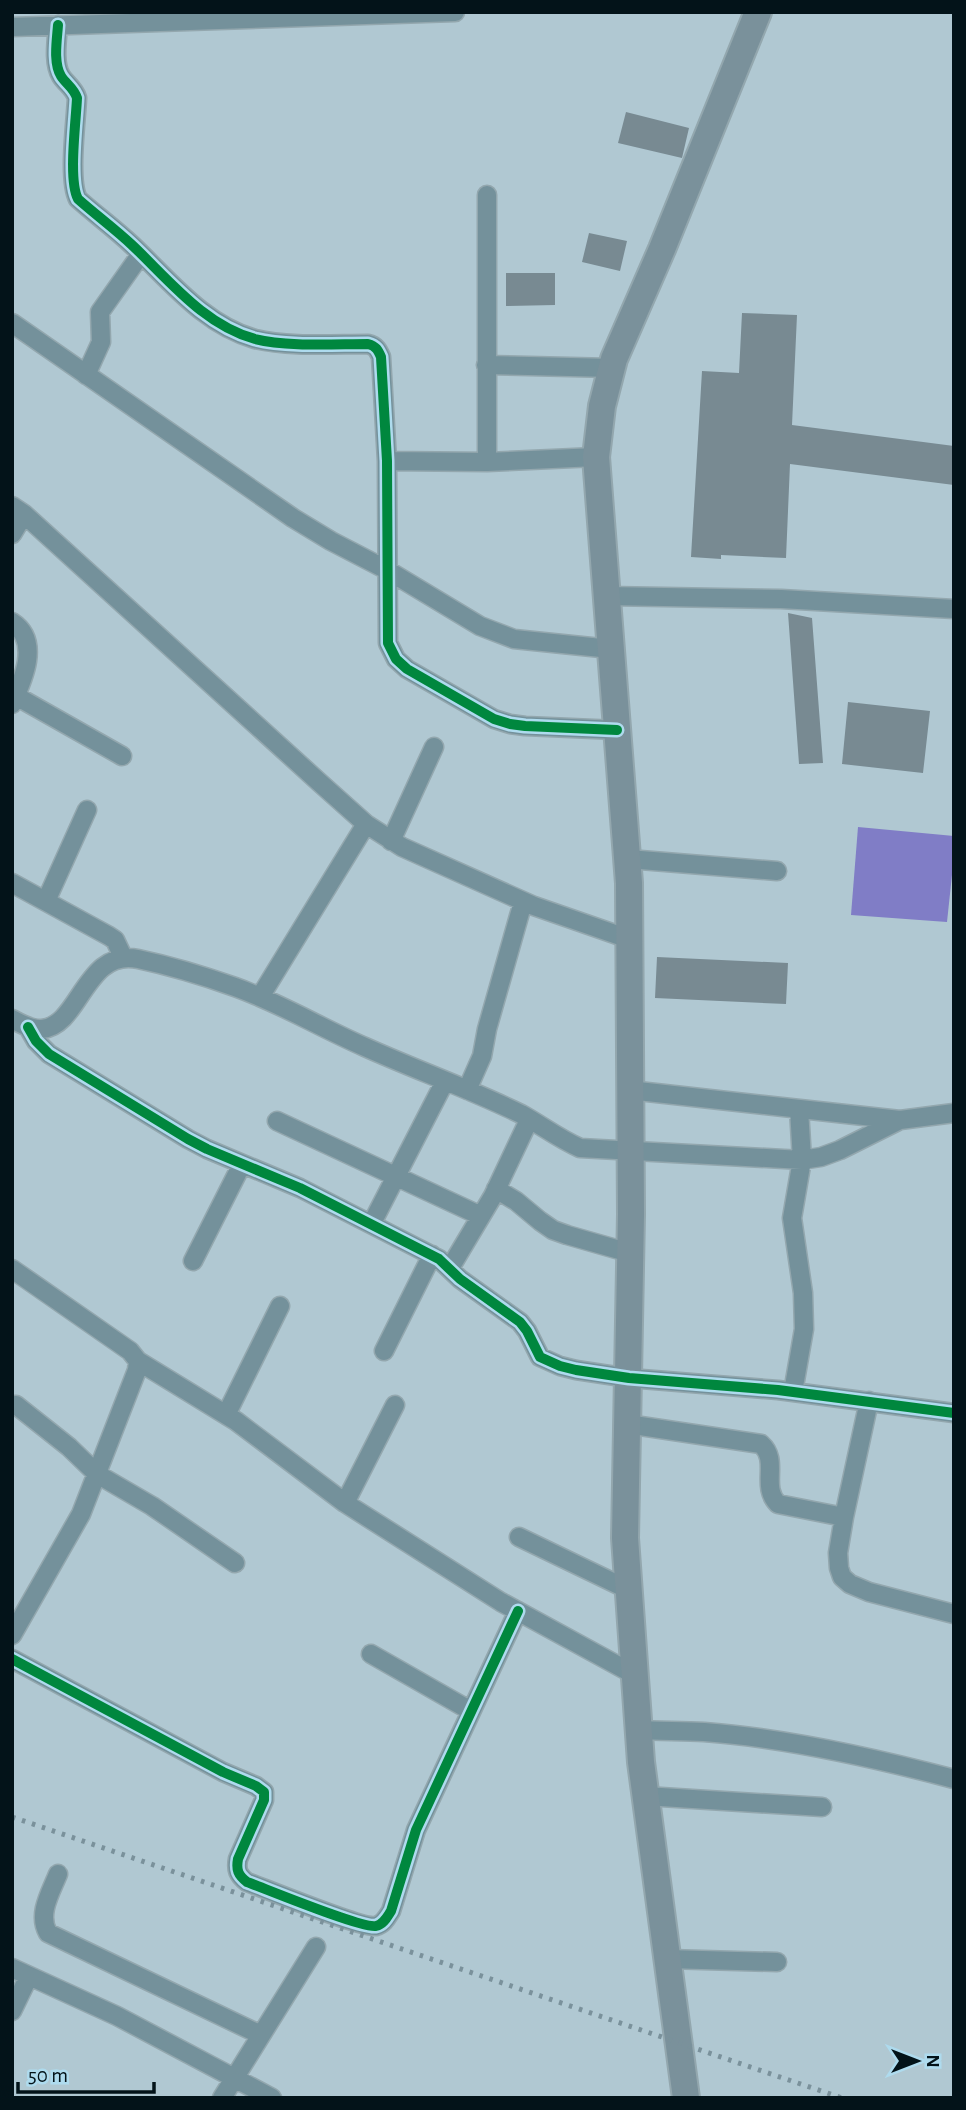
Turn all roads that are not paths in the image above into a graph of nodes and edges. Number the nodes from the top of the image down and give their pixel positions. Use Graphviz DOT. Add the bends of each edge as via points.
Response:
graph roads {
  1 [pos="455,12"];
  2 [pos="758,12"];
  3 [pos="244,16"];
  4 [pos="58,25"];
  5 [pos="12,27"];
  6 [pos="487,195"];
  7 [pos="141,254"];
  8 [pos="12,323"];
  9 [pos="486,365"];
  10 [pos="612,368"];
  11 [pos="86,376"];
  12 [pos="596,457"];
  13 [pos="387,461"];
  14 [pos="487,462"];
  15 [pos="18,510"];
  16 [pos="12,534"];
  17 [pos="387,570"];
  18 [pos="607,596"];
  19 [pos="954,609"];
  20 [pos="12,622"];
  21 [pos="611,649"];
  22 [pos="14,700"];
  23 [pos="617,730"];
  24 [pos="434,747"];
  25 [pos="122,756"];
  26 [pos="87,810"];
  27 [pos="366,824"];
  28 [pos="391,841"];
  29 [pos="628,859"];
  30 [pos="777,870"];
  31 [pos="12,883"];
  32 [pos="46,901"];
  33 [pos="523,902"];
  34 [pos="629,939"];
  35 [pos="123,957"];
  36 [pos="260,998"];
  37 [pos="20,1023"];
  38 [pos="446,1082"];
  39 [pos="467,1090"];
  40 [pos="629,1090"];
  41 [pos="799,1109"];
  42 [pos="954,1113"];
  43 [pos="529,1120"];
  44 [pos="900,1120"];
  45 [pos="277,1121"];
  46 [pos="630,1151"];
  47 [pos="802,1160"];
  48 [pos="242,1164"];
  49 [pos="397,1175"];
  50 [pos="496,1189"];
  51 [pos="481,1216"];
  52 [pos="372,1223"];
  53 [pos="630,1253"];
  54 [pos="432,1255"];
  55 [pos="193,1261"];
  56 [pos="450,1268"];
  57 [pos="12,1269"];
  58 [pos="279,1306"];
  59 [pos="384,1351"];
  60 [pos="138,1361"];
  61 [pos="629,1378"];
  62 [pos="793,1392"];
  63 [pos="869,1401"];
  64 [pos="16,1405"];
  65 [pos="395,1405"];
  66 [pos="954,1413"];
  67 [pos="226,1415"];
  68 [pos="627,1424"];
  69 [pos="97,1474"];
  70 [pos="345,1503"];
  71 [pos="844,1517"];
  72 [pos="519,1537"];
  73 [pos="235,1563"];
  74 [pos="629,1590"];
  75 [pos="518,1611"];
  76 [pos="954,1614"];
  77 [pos="12,1635"];
  78 [pos="371,1654"];
  79 [pos="12,1659"];
  80 [pos="635,1675"];
  81 [pos="471,1711"];
  82 [pos="639,1730"];
  83 [pos="954,1779"];
  84 [pos="645,1796"];
  85 [pos="822,1807"];
  86 [pos="58,1874"];
  87 [pos="316,1947"];
  88 [pos="667,1959"];
  89 [pos="777,1962"];
  90 [pos="21,1972"];
  91 [pos="12,2011"];
  92 [pos="261,2035"];
  93 [pos="235,2077"];
  94 [pos="222,2098"];
  95 [pos="271,2098"];
  96 [pos="686,2098"];
  1 -- 3 [label="street"];
  2 -- 10 [label="highway"];
  3 -- 4 [label="street"];
  4 -- 5 [label="street"];
  4 -- 7 [label="street" via="57,67 77,98 75,193"];
  6 -- 9 [label="street"];
  7 -- 11 [label="street" via="100,312 101,342"];
  7 -- 13 [label="street" via="216,323 242,335 264,341 374,346 381,358"];
  8 -- 11 [label="street"];
  9 -- 10 [label="street"];
  9 -- 14 [label="street"];
  10 -- 12 [label="highway"];
  11 -- 17 [label="street" via="293,519"];
  12 -- 14 [label="street"];
  12 -- 18 [label="highway"];
  13 -- 14 [label="street"];
  13 -- 17 [label="street"];
  15 -- 16 [label="street"];
  15 -- 27 [label="street"];
  17 -- 21 [label="street" via="480,626 507,637"];
  17 -- 23 [label="street" via="388,643 407,669 510,724"];
  18 -- 19 [label="street" via="781,599"];
  18 -- 21 [label="highway"];
  20 -- 22 [label="street" via="28,643"];
  21 -- 23 [label="highway"];
  22 -- 25 [label="street"];
  23 -- 29 [label="highway"];
  24 -- 28 [label="street"];
  26 -- 32 [label="street"];
  27 -- 28 [label="street"];
  27 -- 36 [label="street"];
  28 -- 33 [label="street"];
  29 -- 30 [label="street"];
  29 -- 34 [label="highway"];
  31 -- 32 [label="street"];
  32 -- 35 [label="street" via="115,940"];
  33 -- 34 [label="street"];
  33 -- 39 [label="street" via="485,1044"];
  34 -- 40 [label="highway"];
  35 -- 36 [label="street" via="182,971"];
  35 -- 37 [label="street" via="105,965 59,1022 40,1030"];
  36 -- 38 [label="street"];
  37 -- 48 [label="street" via="49,1054 188,1139"];
  38 -- 39 [label="street"];
  38 -- 49 [label="street"];
  39 -- 43 [label="street"];
  40 -- 41 [label="street"];
  40 -- 46 [label="highway"];
  41 -- 44 [label="street"];
  41 -- 47 [label="street"];
  42 -- 44 [label="street"];
  43 -- 46 [label="street" via="580,1148"];
  43 -- 50 [label="street"];
  44 -- 47 [label="street" via="840,1150"];
  45 -- 49 [label="street"];
  46 -- 47 [label="street"];
  46 -- 53 [label="highway"];
  47 -- 62 [label="street" via="792,1218 804,1329"];
  48 -- 52 [label="street"];
  48 -- 55 [label="street"];
  49 -- 51 [label="street"];
  49 -- 52 [label="street"];
  50 -- 51 [label="street"];
  50 -- 53 [label="street" via="554,1230"];
  51 -- 56 [label="street"];
  52 -- 54 [label="street"];
  53 -- 61 [label="highway"];
  54 -- 56 [label="street"];
  54 -- 59 [label="street"];
  56 -- 61 [label="street" via="520,1322 540,1357 576,1370"];
  57 -- 60 [label="street"];
  58 -- 67 [label="street"];
  60 -- 67 [label="street"];
  60 -- 69 [label="street"];
  61 -- 62 [label="street"];
  61 -- 68 [label="highway"];
  62 -- 63 [label="street"];
  63 -- 66 [label="street"];
  63 -- 71 [label="street"];
  64 -- 69 [label="street"];
  65 -- 70 [label="street"];
  67 -- 70 [label="street"];
  68 -- 71 [label="street" via="761,1444 770,1461 769,1489 778,1504"];
  68 -- 74 [label="highway"];
  69 -- 73 [label="street"];
  69 -- 77 [label="street" via="81,1514"];
  70 -- 75 [label="street"];
  71 -- 76 [label="street" via="838,1553 842,1577 869,1592"];
  72 -- 74 [label="street"];
  74 -- 80 [label="highway"];
  75 -- 80 [label="street"];
  75 -- 81 [label="street"];
  78 -- 81 [label="street"];
  79 -- 81 [label="street" via="256,1786 264,1792 264,1800 238,1859 239,1876 370,1926 379,1925 391,1911 416,1830"];
  80 -- 82 [label="highway"];
  82 -- 83 [label="street" via="744,1737"];
  82 -- 84 [label="highway"];
  84 -- 85 [label="street"];
  84 -- 88 [label="highway"];
  86 -- 92 [label="street" via="43,1917 48,1933"];
  87 -- 92 [label="street"];
  88 -- 89 [label="street"];
  88 -- 96 [label="highway"];
  90 -- 91 [label="street"];
  90 -- 93 [label="street"];
  92 -- 93 [label="street"];
  93 -- 94 [label="street"];
  93 -- 95 [label="street"];
}
